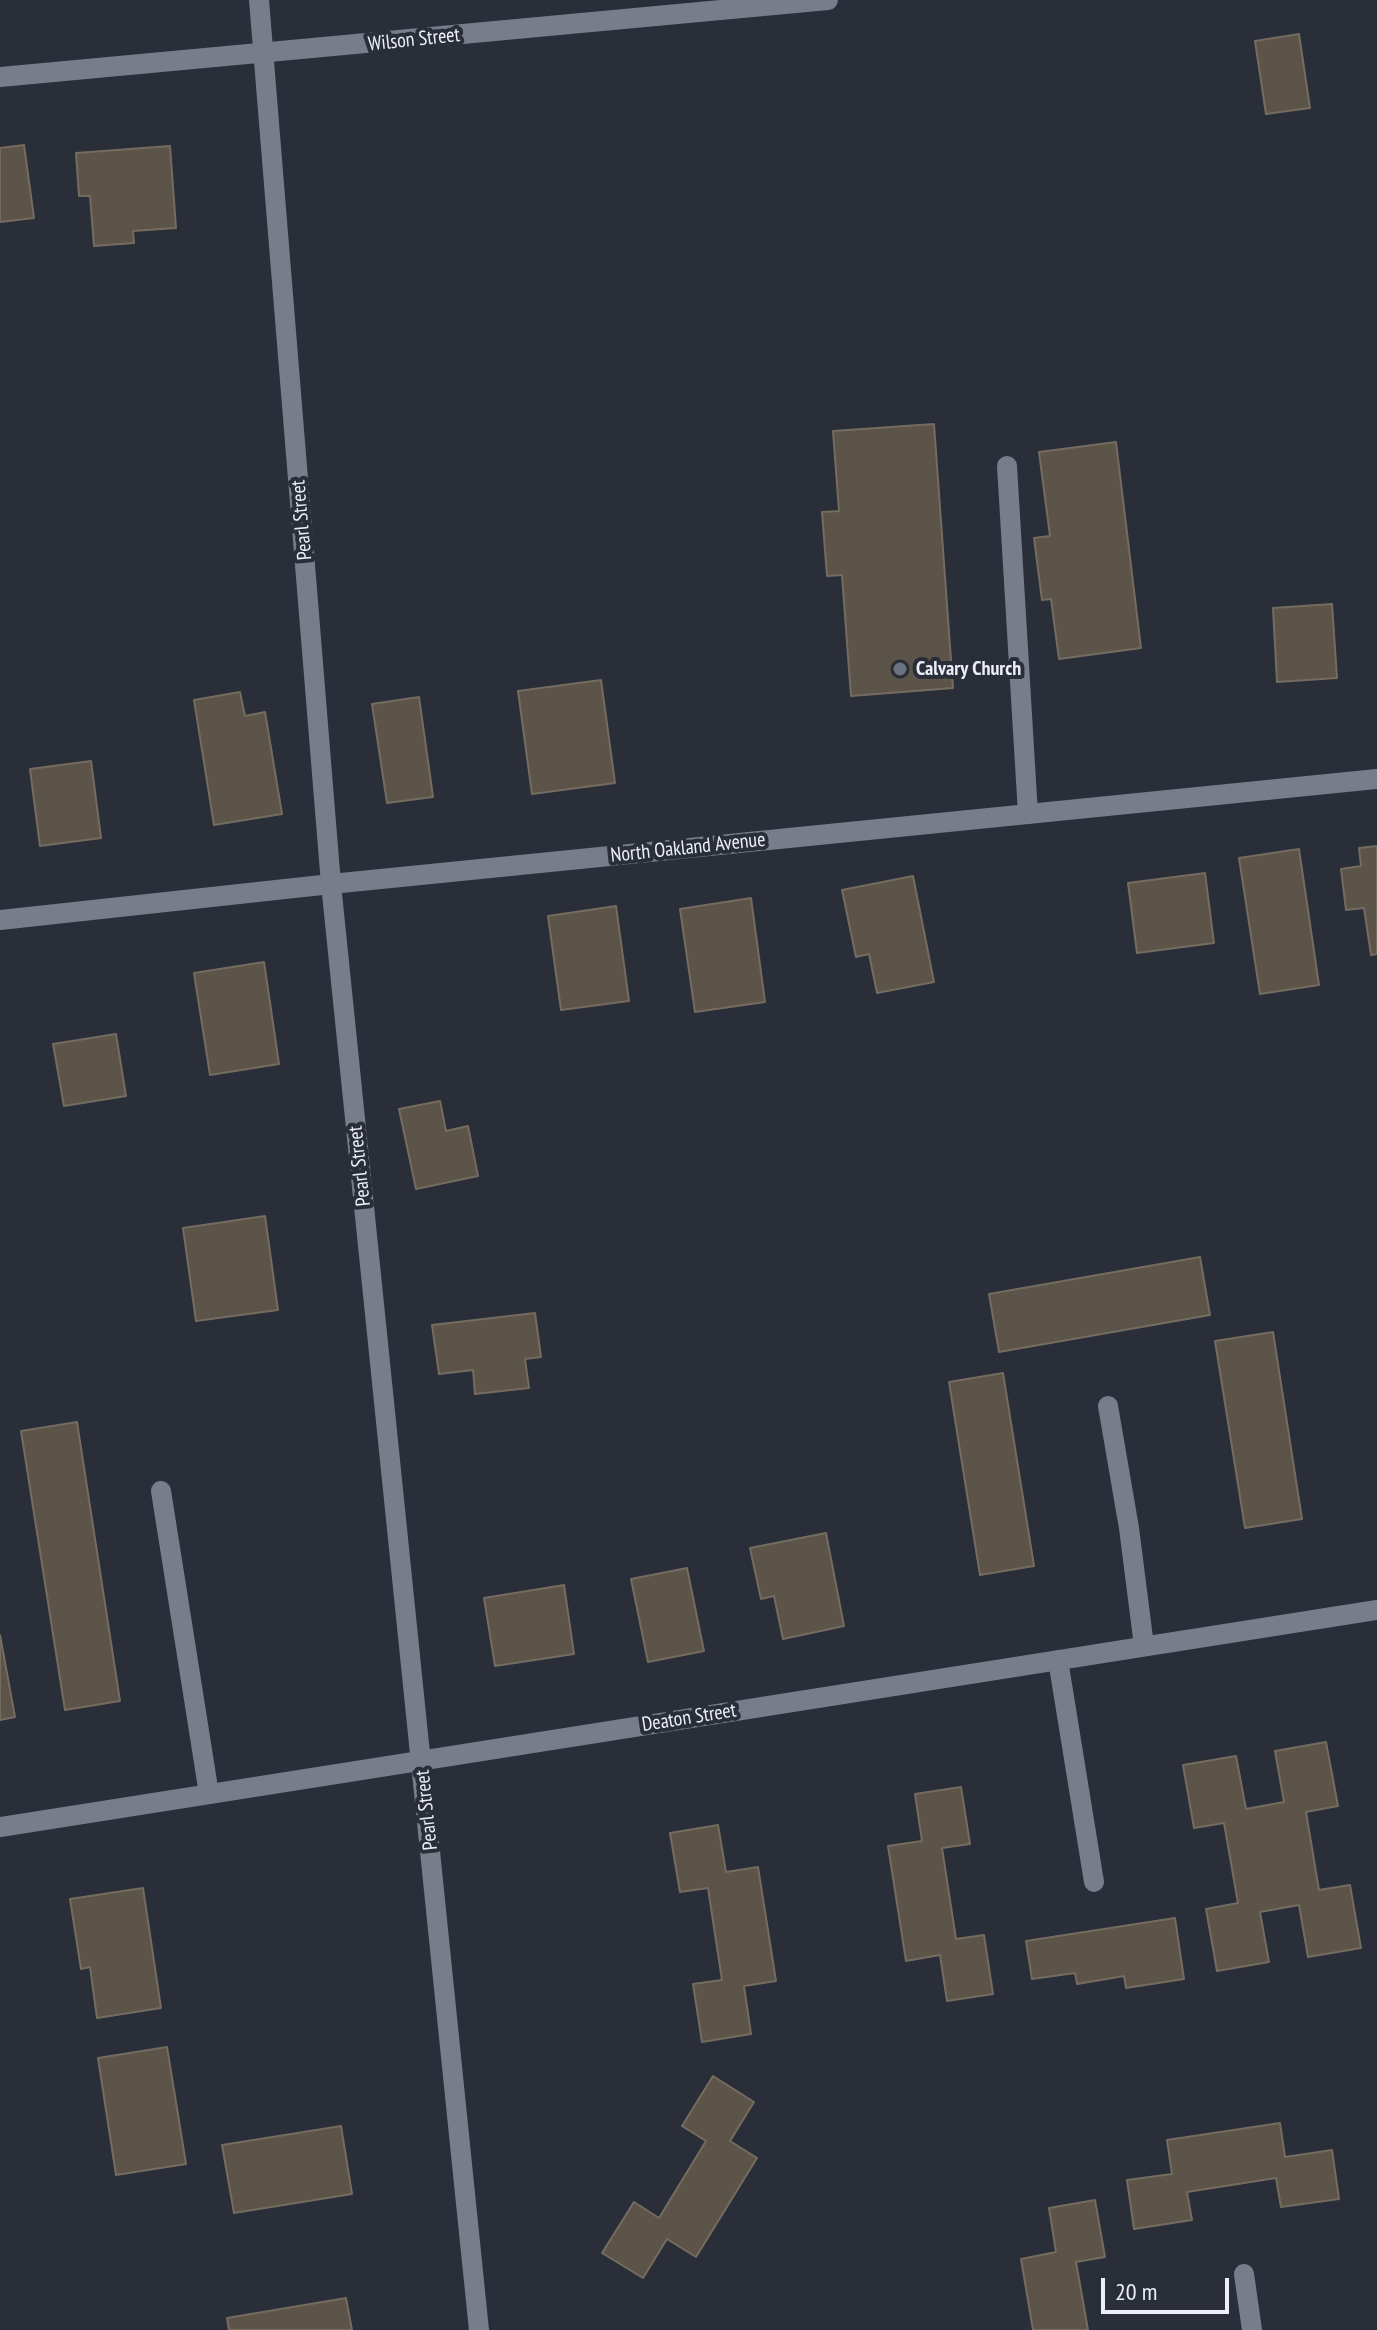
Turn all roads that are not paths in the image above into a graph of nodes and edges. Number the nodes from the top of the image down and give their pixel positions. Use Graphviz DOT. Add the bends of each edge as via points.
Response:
graph roads {
  1 [pos="259,0"];
  2 [pos="828,0"];
  3 [pos="264,54"];
  4 [pos="0,77"];
  5 [pos="1007,466"];
  6 [pos="1377,779"];
  7 [pos="1028,814"];
  8 [pos="331,884"];
  9 [pos="0,920"];
  10 [pos="1108,1406"];
  11 [pos="161,1491"];
  12 [pos="1377,1610"];
  13 [pos="1144,1646"];
  14 [pos="1058,1660"];
  15 [pos="422,1761"];
  16 [pos="209,1794"];
  17 [pos="0,1827"];
  18 [pos="1094,1882"];
  19 [pos="1244,2274"];
  20 [pos="479,2330"];
  21 [pos="1252,2330"];
  1 -- 3 [label="street, Pearl Street"];
  2 -- 3 [label="street, Wilson Street"];
  3 -- 4 [label="street, Wilson Street"];
  3 -- 8 [label="street, Pearl Street"];
  5 -- 7 [label="street"];
  6 -- 7 [label="street, North Oakland Avenue"];
  7 -- 8 [label="street, North Oakland Avenue"];
  8 -- 9 [label="street, North Oakland Avenue"];
  8 -- 15 [label="street, Pearl Street"];
  10 -- 13 [label="street"];
  11 -- 16 [label="street"];
  12 -- 13 [label="street, Deaton Street"];
  13 -- 14 [label="street, Deaton Street"];
  14 -- 15 [label="street, Deaton Street"];
  14 -- 18 [label="street"];
  15 -- 16 [label="street, Deaton Street"];
  15 -- 20 [label="street, Pearl Street"];
  16 -- 17 [label="street, Deaton Street"];
  19 -- 21 [label="street"];
}
